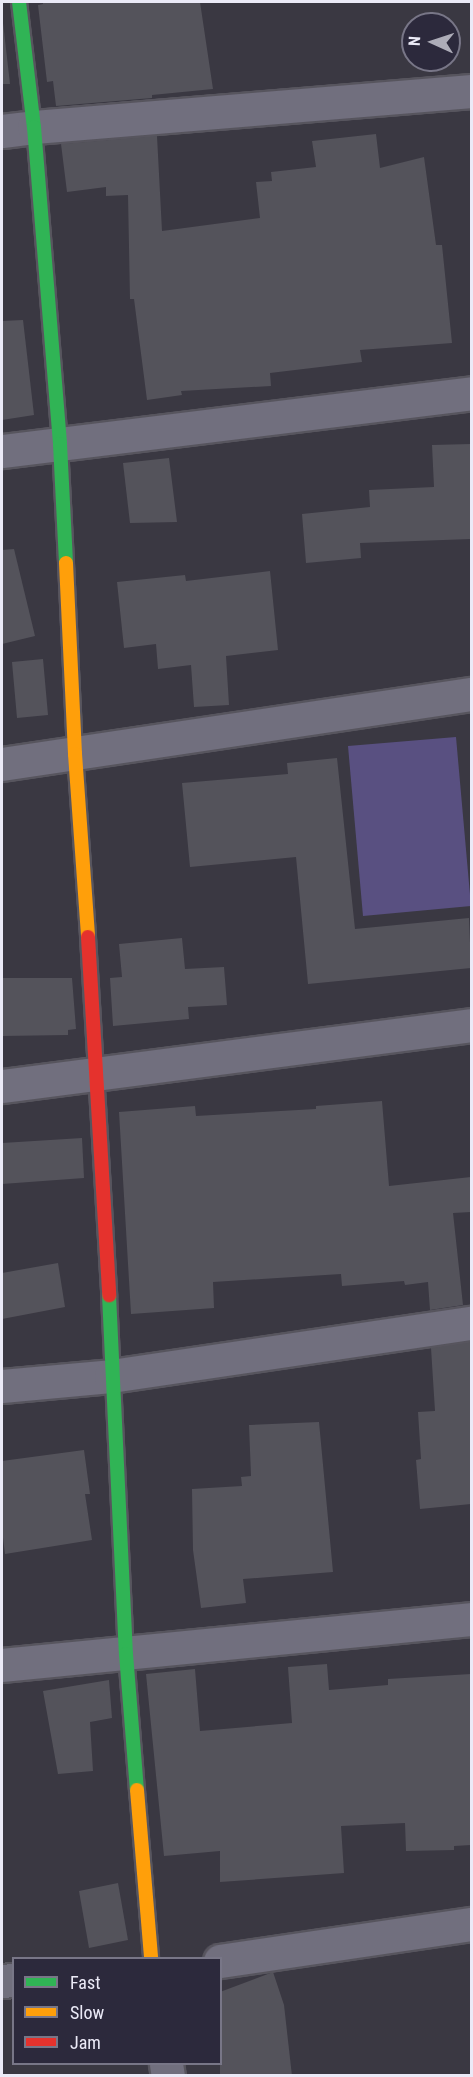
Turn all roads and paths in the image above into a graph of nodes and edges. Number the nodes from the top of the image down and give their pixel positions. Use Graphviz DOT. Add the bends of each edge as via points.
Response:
graph roads {
  1 [pos="19,2"];
  2 [pos="471,91"];
  3 [pos="34,127"];
  4 [pos="2,132"];
  5 [pos="471,393"];
  6 [pos="60,444"];
  7 [pos="2,451"];
  8 [pos="471,694"];
  9 [pos="75,754"];
  10 [pos="2,764"];
  11 [pos="471,1025"];
  12 [pos="98,1076"];
  13 [pos="2,1086"];
  14 [pos="471,1323"];
  15 [pos="111,1376"];
  16 [pos="2,1386"];
  17 [pos="471,1620"];
  18 [pos="126,1654"];
  19 [pos="2,1665"];
  20 [pos="471,1924"];
  21 [pos="151,1957"];
  22 [pos="222,1961"];
  1 -- 3 [label="street"];
  2 -- 3 [label="street"];
  3 -- 4 [label="street"];
  3 -- 6 [label="street"];
  5 -- 6 [label="street"];
  6 -- 7 [label="street"];
  6 -- 9 [label="street"];
  8 -- 9 [label="street"];
  9 -- 10 [label="street"];
  9 -- 12 [label="street"];
  11 -- 12 [label="street"];
  12 -- 13 [label="street"];
  12 -- 15 [label="street"];
  14 -- 15 [label="street"];
  15 -- 16 [label="street"];
  15 -- 18 [label="street"];
  17 -- 18 [label="street"];
  18 -- 19 [label="street"];
  18 -- 21 [label="street"];
  20 -- 22 [label="street"];
}
